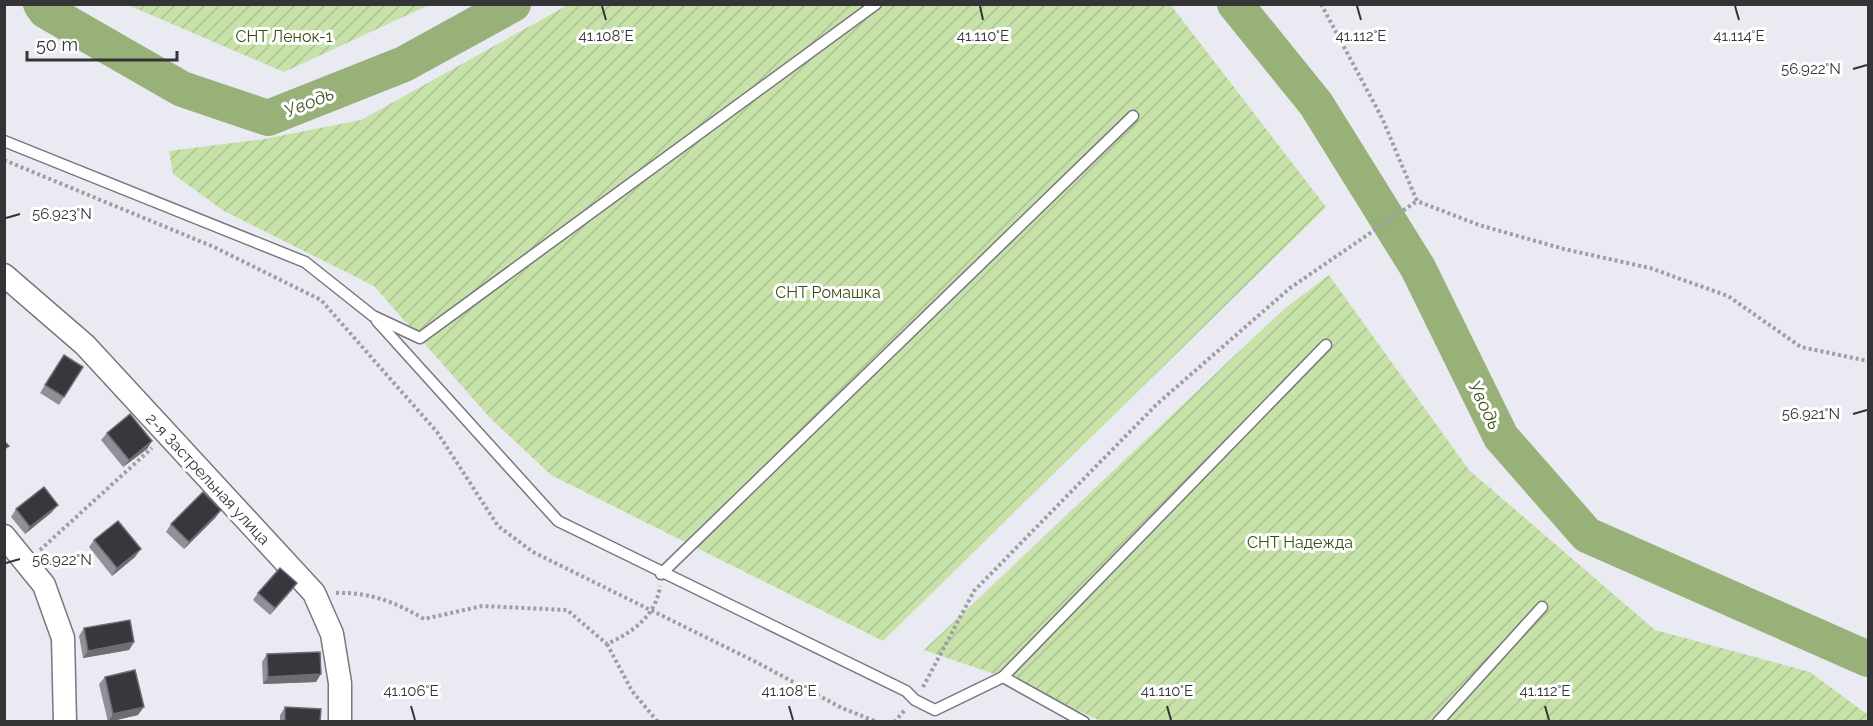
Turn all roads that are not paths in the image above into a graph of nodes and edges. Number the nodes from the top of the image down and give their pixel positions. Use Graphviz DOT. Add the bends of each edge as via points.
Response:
graph roads {
  1 [pos="876,4"];
  2 [pos="1133,116"];
  3 [pos="4,141"];
  4 [pos="4,275"];
  5 [pos="373,316"];
  6 [pos="1326,345"];
  7 [pos="4,537"];
  8 [pos="662,574"];
  9 [pos="1542,607"];
  10 [pos="1003,677"];
  11 [pos="65,722"];
  12 [pos="340,722"];
  13 [pos="1084,722"];
  14 [pos="1438,722"];
  1 -- 5 [label="lane" via="420,338"];
  2 -- 8 [label="lane"];
  3 -- 5 [label="lane" via="305,262"];
  4 -- 12 [label="street, 2-я Застрельная улица" via="85,345 314,593 332,634 340,683"];
  5 -- 8 [label="lane" via="558,521"];
  6 -- 10 [label="lane"];
  7 -- 11 [label="street" via="44,585 63,638"];
  8 -- 10 [label="lane" via="906,691 935,710"];
  9 -- 14 [label="lane"];
  10 -- 13 [label="lane"];
}
